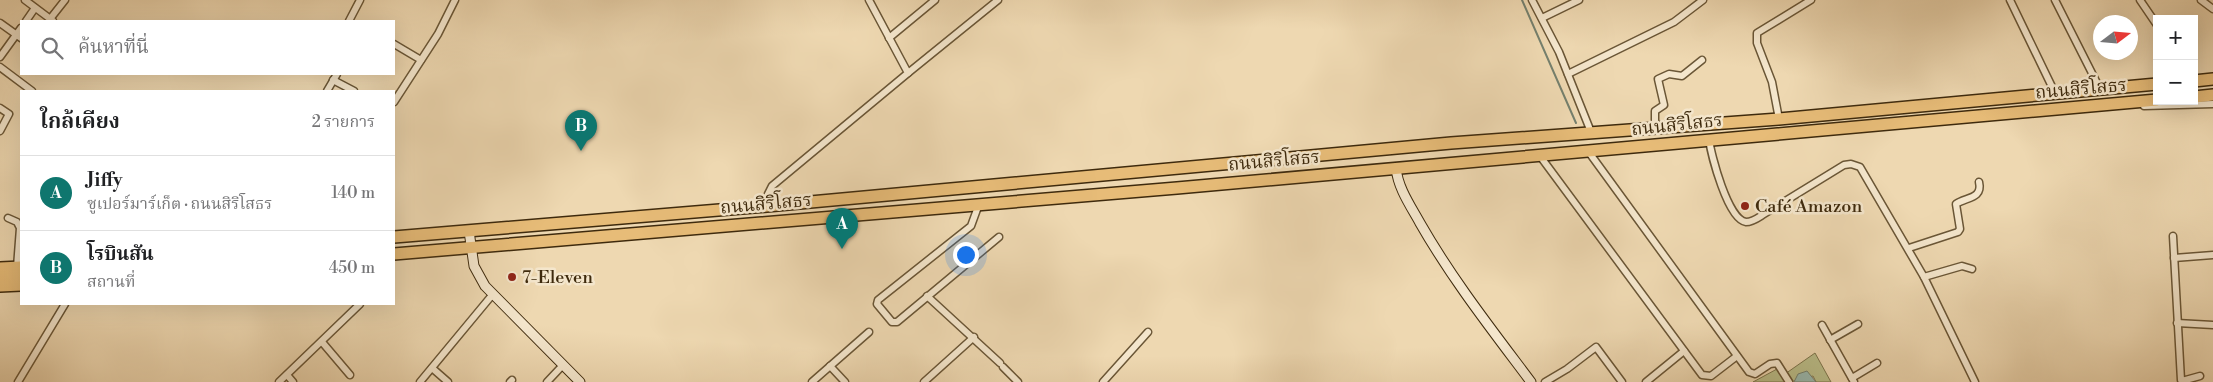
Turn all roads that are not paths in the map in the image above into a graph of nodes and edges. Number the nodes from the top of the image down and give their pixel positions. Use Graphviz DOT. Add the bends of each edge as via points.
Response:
graph roads {
  1 [pos="25,0"];
  2 [pos="65,0"];
  3 [pos="360,0"];
  4 [pos="455,0"];
  5 [pos="869,0"];
  6 [pos="935,0"];
  7 [pos="998,0"];
  8 [pos="1532,0"];
  9 [pos="1579,0"];
  10 [pos="1703,0"];
  11 [pos="1810,0"];
  12 [pos="2010,0"];
  13 [pos="2056,0"];
  14 [pos="2140,0"];
  15 [pos="2201,0"];
  16 [pos="36,8"];
  17 [pos="2213,8"];
  18 [pos="1542,18"];
  19 [pos="2153,19"];
  20 [pos="27,20"];
  21 [pos="52,20"];
  22 [pos="350,20"];
  23 [pos="0,23"];
  24 [pos="19,36"];
  25 [pos="890,38"];
  26 [pos="395,45"];
  27 [pos="0,57"];
  28 [pos="421,60"];
  29 [pos="1702,60"];
  30 [pos="0,67"];
  31 [pos="908,73"];
  32 [pos="1568,74"];
  33 [pos="335,77"];
  34 [pos="2213,79"];
  35 [pos="2198,81"];
  36 [pos="2153,84"];
  37 [pos="2100,89"];
  38 [pos="31,90"];
  39 [pos="327,90"];
  40 [pos="353,90"];
  41 [pos="2055,93"];
  42 [pos="2213,95"];
  43 [pos="2198,97"];
  44 [pos="395,100"];
  45 [pos="2153,100"];
  46 [pos="2116,103"];
  47 [pos="2213,104"];
  48 [pos="0,108"];
  49 [pos="1779,119"];
  50 [pos="1655,127"];
  51 [pos="0,131"];
  52 [pos="1591,132"];
  53 [pos="1709,139"];
  54 [pos="1588,152"];
  55 [pos="1540,156"];
  56 [pos="1248,162"];
  57 [pos="1396,168"];
  58 [pos="1250,180"];
  59 [pos="1980,182"];
  60 [pos="978,204"];
  61 [pos="767,206"];
  62 [pos="8,218"];
  63 [pos="469,230"];
  64 [pos="2174,236"];
  65 [pos="395,237"];
  66 [pos="999,237"];
  67 [pos="470,247"];
  68 [pos="1909,248"];
  69 [pos="395,254"];
  70 [pos="2213,255"];
  71 [pos="2174,258"];
  72 [pos="0,268"];
  73 [pos="1972,269"];
  74 [pos="20,270"];
  75 [pos="1924,277"];
  76 [pos="0,278"];
  77 [pos="20,285"];
  78 [pos="0,286"];
  79 [pos="493,294"];
  80 [pos="927,296"];
  81 [pos="65,305"];
  82 [pos="359,305"];
  83 [pos="2177,323"];
  84 [pos="1858,324"];
  85 [pos="1822,325"];
  86 [pos="2213,325"];
  87 [pos="868,332"];
  88 [pos="1148,332"];
  89 [pos="974,337"];
  90 [pos="1830,340"];
  91 [pos="322,342"];
  92 [pos="1684,351"];
  93 [pos="1737,356"];
  94 [pos="1877,363"];
  95 [pos="563,365"];
  96 [pos="830,366"];
  97 [pos="432,368"];
  98 [pos="287,375"];
  99 [pos="350,375"];
  100 [pos="2200,376"];
  101 [pos="1853,380"];
  102 [pos="18,382"];
  103 [pos="279,382"];
  104 [pos="293,382"];
  105 [pos="420,382"];
  106 [pos="448,382"];
  107 [pos="547,382"];
  108 [pos="580,382"];
  109 [pos="812,382"];
  110 [pos="845,382"];
  111 [pos="924,382"];
  112 [pos="1018,382"];
  113 [pos="1103,382"];
  114 [pos="1531,382"];
  115 [pos="1545,382"];
  116 [pos="1622,382"];
  117 [pos="1646,382"];
  118 [pos="1789,382"];
  119 [pos="1974,382"];
  1 -- 16 [label="street"];
  2 -- 21 [label="street"];
  3 -- 22 [label="street"];
  4 -- 28 [label="street"];
  5 -- 25 [label="street"];
  6 -- 25 [label="street"];
  7 -- 31 [label="street"];
  8 -- 18 [label="street"];
  9 -- 18 [label="street"];
  10 -- 32 [label="street" via="1674,22"];
  11 -- 49 [label="street" via="1757,33"];
  12 -- 41 [label="street"];
  13 -- 37 [label="street"];
  14 -- 19 [label="street"];
  15 -- 17 [label="street"];
  16 -- 20 [label="street"];
  16 -- 21 [label="street"];
  18 -- 32 [label="street"];
  23 -- 24 [label="street"];
  24 -- 27 [label="street"];
  25 -- 31 [label="street"];
  26 -- 28 [label="street"];
  28 -- 44 [label="street"];
  29 -- 50 [label="street" via="1682,76 1668,74 1658,79 1664,105 1655,110"];
  30 -- 38 [label="street"];
  31 -- 61 [label="street" via="772,186"];
  32 -- 52 [label="street"];
  33 -- 39 [label="street"];
  33 -- 40 [label="street"];
  34 -- 35 [label="highway"];
  36 -- 37 [label="highway, ถนนสิริโสธร"];
  37 -- 41 [label="highway, ถนนสิริโสธร"];
  41 -- 49 [label="highway, ถนนสิริโสธร"];
  42 -- 43 [label="highway"];
  45 -- 46 [label="highway, ถนนสิริโสธร"];
  46 -- 47 [label="street" via="2134,107"];
  46 -- 53 [label="highway, ถนนสิริโสธร"];
  48 -- 51 [label="street" via="9,114"];
  49 -- 50 [label="highway, ถนนสิริโสธร"];
  50 -- 52 [label="highway, ถนนสิริโสธร"];
  52 -- 56 [label="highway, ถนนสิริโสธร"];
  53 -- 54 [label="highway, ถนนสิริโสธร"];
  53 -- 68 [label="street" via="1712,158 1730,203 1744,222 1758,218 1844,165 1851,164 1860,167"];
  54 -- 55 [label="highway, ถนนสิริโสธร"];
  54 -- 93 [label="street"];
  55 -- 57 [label="highway, ถนนสิริโสธร"];
  55 -- 92 [label="street"];
  56 -- 58 [label="highway"];
  56 -- 61 [label="highway, ถนนสิริโสธร"];
  57 -- 58 [label="highway, ถนนสิริโสธร"];
  57 -- 114 [label="street" via="1397,181 1434,248"];
  58 -- 60 [label="highway, ถนนสิริโสธร"];
  59 -- 68 [label="street" via="1978,194 1956,204 1958,232"];
  60 -- 67 [label="highway, ถนนสิริโสธร"];
  60 -- 80 [label="street" via="972,226 877,304 895,322"];
  61 -- 63 [label="highway, ถนนสิริโสธร"];
  62 -- 74 [label="street" via="17,222 20,228"];
  63 -- 65 [label="highway, ถนนสิริโสธร"];
  63 -- 67 [label="street"];
  64 -- 71 [label="street"];
  66 -- 80 [label="street"];
  67 -- 69 [label="highway, ถนนสิริโสธร"];
  67 -- 79 [label="street" via="478,276"];
  68 -- 75 [label="street"];
  70 -- 71 [label="street"];
  71 -- 83 [label="street"];
  72 -- 74 [label="highway"];
  73 -- 75 [label="street" via="1962,266"];
  74 -- 76 [label="highway"];
  75 -- 119 [label="street"];
  77 -- 78 [label="highway"];
  79 -- 95 [label="street"];
  79 -- 97 [label="street"];
  80 -- 89 [label="street"];
  81 -- 102 [label="street"];
  82 -- 91 [label="street"];
  83 -- 86 [label="street"];
  83 -- 100 [label="street" via="2181,380"];
  84 -- 90 [label="street"];
  85 -- 90 [label="street"];
  87 -- 96 [label="street"];
  88 -- 113 [label="street"];
  89 -- 111 [label="street"];
  89 -- 112 [label="street"];
  90 -- 101 [label="street"];
  91 -- 98 [label="street"];
  91 -- 99 [label="street"];
  92 -- 93 [label="street" via="1707,378"];
  92 -- 117 [label="street"];
  93 -- 118 [label="street" via="1751,374 1777,363"];
  94 -- 101 [label="street"];
  95 -- 107 [label="street"];
  95 -- 108 [label="street"];
  96 -- 109 [label="street"];
  96 -- 110 [label="street"];
  97 -- 105 [label="street"];
  97 -- 106 [label="street"];
  98 -- 103 [label="street"];
  98 -- 104 [label="street"];
  115 -- 116 [label="street" via="1596,347"];
}
